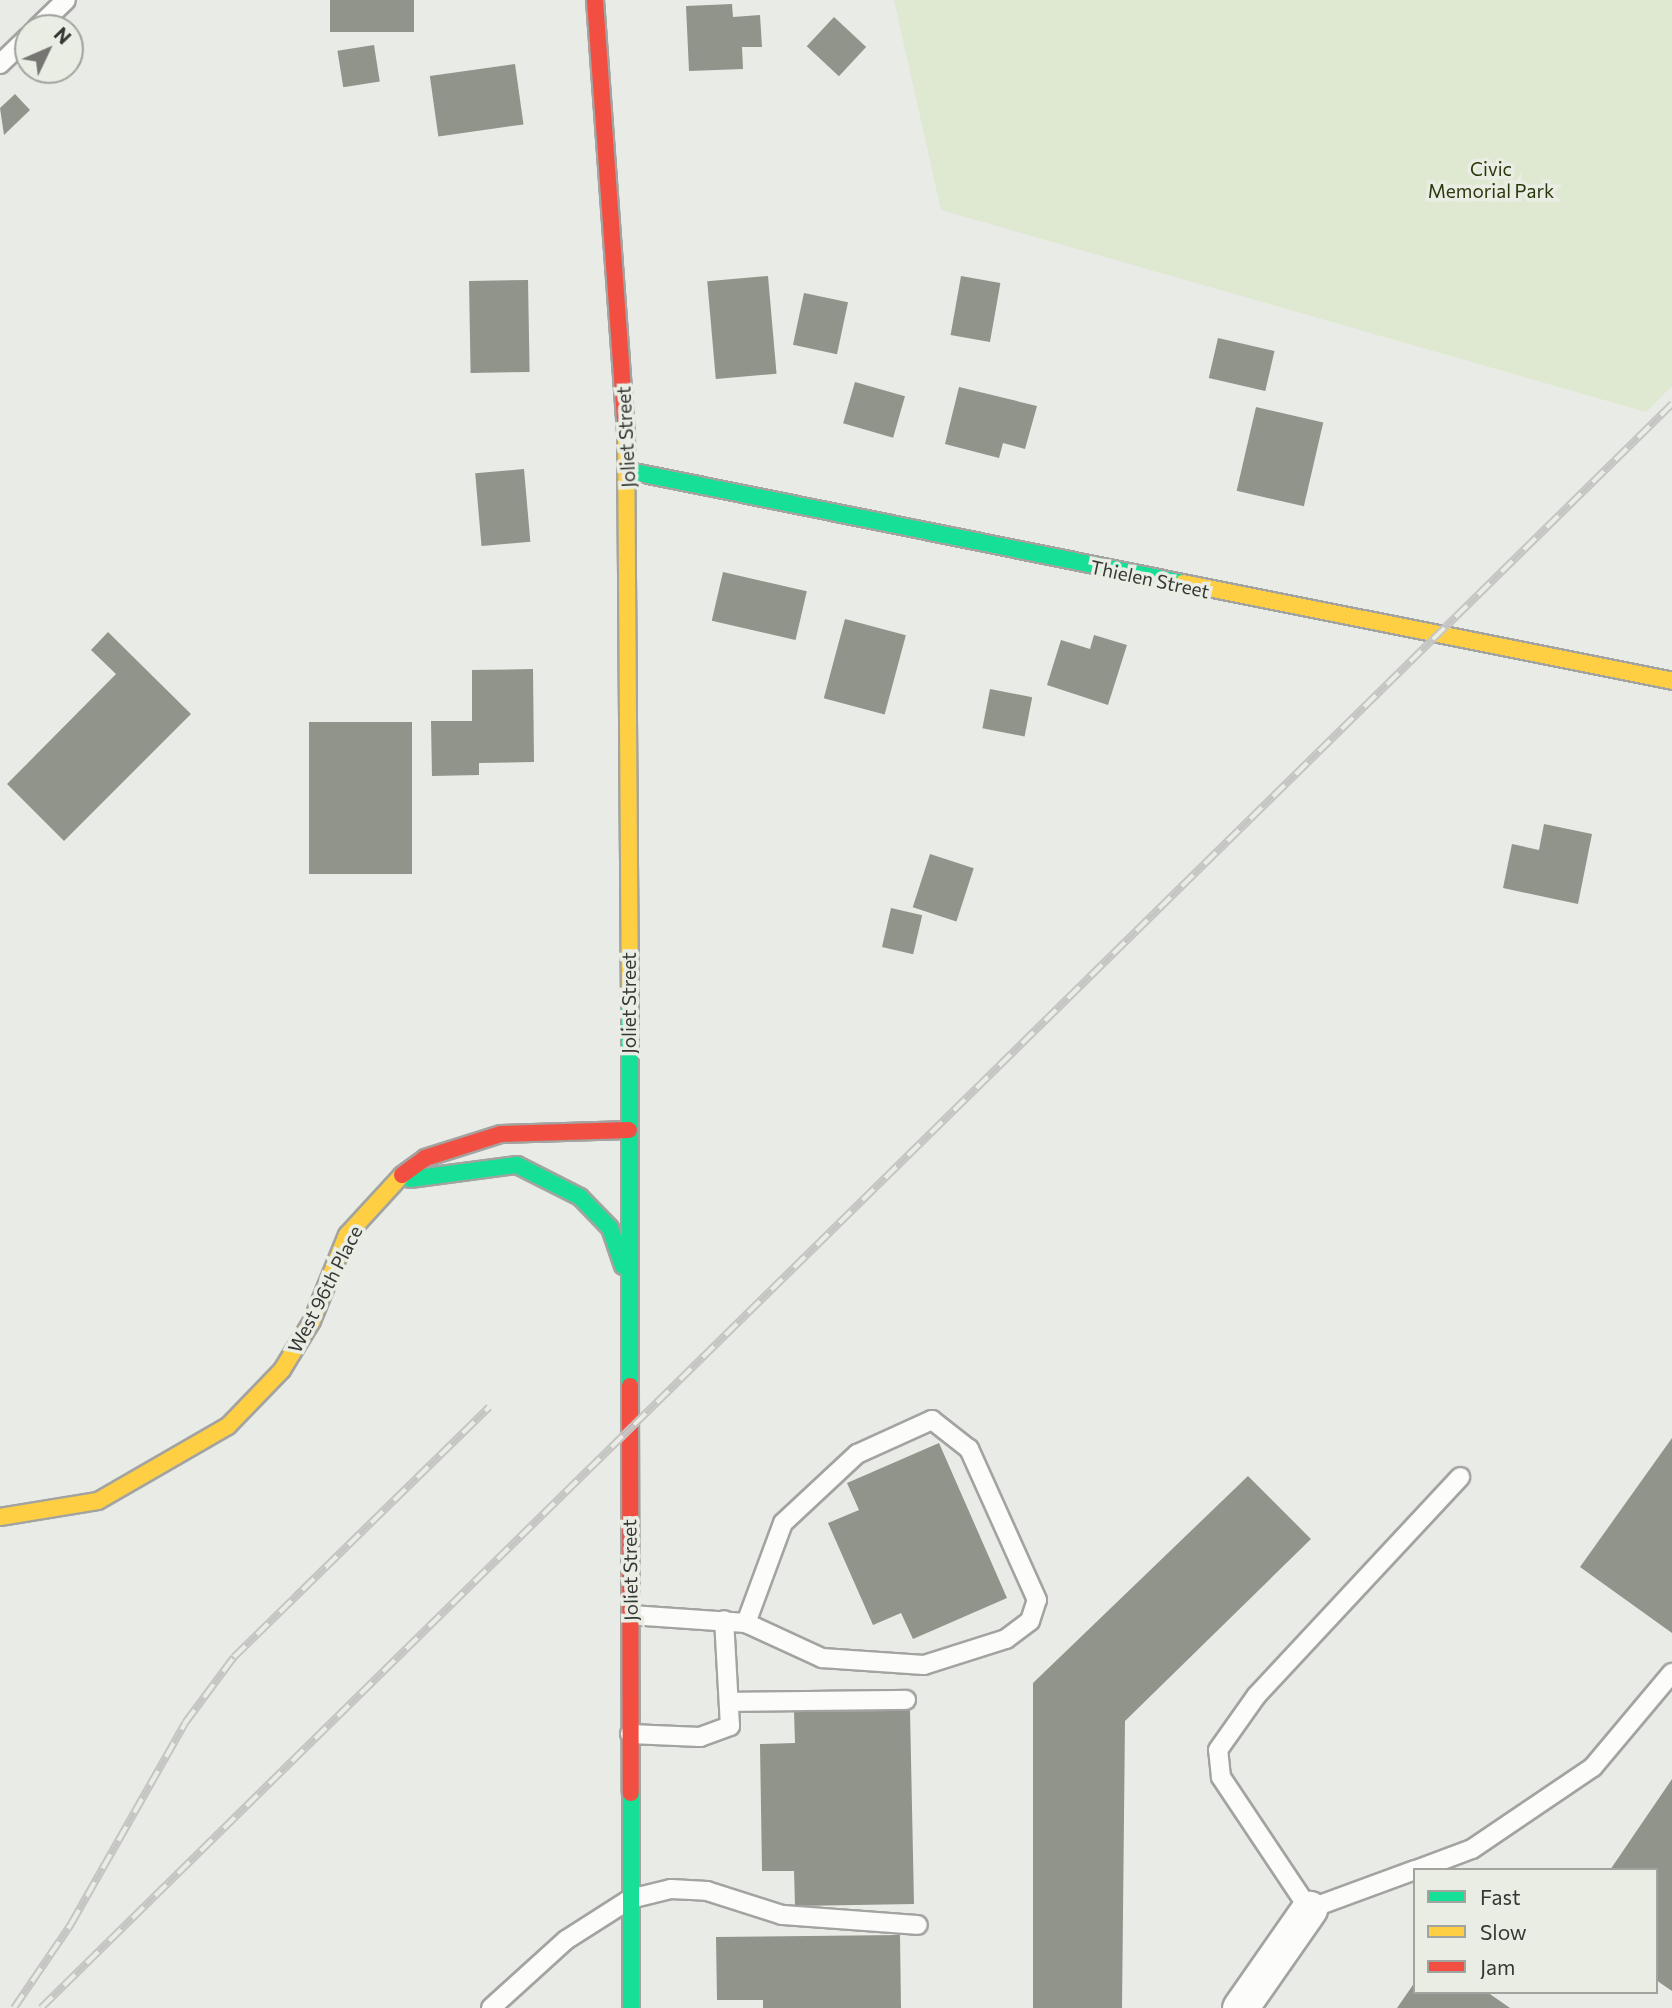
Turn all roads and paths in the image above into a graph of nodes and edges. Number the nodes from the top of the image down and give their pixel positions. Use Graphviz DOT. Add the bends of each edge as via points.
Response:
graph roads {
  1 [pos="66,0"];
  2 [pos="595,0"];
  3 [pos="52,14"];
  4 [pos="14,50"];
  5 [pos="0,64"];
  6 [pos="629,471"];
  7 [pos="1672,681"];
  8 [pos="629,1130"];
  9 [pos="394,1181"];
  10 [pos="629,1287"];
  11 [pos="1460,1477"];
  12 [pos="0,1517"];
  13 [pos="631,1615"];
  14 [pos="724,1620"];
  15 [pos="746,1622"];
  16 [pos="1672,1673"];
  17 [pos="906,1700"];
  18 [pos="730,1702"];
  19 [pos="630,1734"];
  20 [pos="1420,1868"];
  21 [pos="1413,1871"];
  22 [pos="630,1899"];
  23 [pos="1309,1909"];
  24 [pos="918,1925"];
  25 [pos="491,2008"];
  26 [pos="631,2008"];
  27 [pos="1240,2008"];
  1 -- 3 [label="lane"];
  2 -- 6 [label="street, Joliet Street"];
  4 -- 5 [label="lane"];
  6 -- 7 [label="street, Thielen Street"];
  6 -- 8 [label="street, Joliet Street"];
  8 -- 9 [label="street, West 96th Place" via="540,1130 474,1138 425,1158"];
  8 -- 10 [label="street, Joliet Street"];
  9 -- 10 [label="street" via="517,1166 580,1197 610,1228"];
  9 -- 12 [label="street, West 96th Place" via="347,1236 312,1321 282,1370 228,1426 98,1501"];
  10 -- 13 [label="street, Joliet Street"];
  11 -- 23 [label="lane" via="1257,1695 1217,1751 1221,1777"];
  13 -- 14 [label="lane"];
  13 -- 19 [label="street, Joliet Street"];
  14 -- 15 [label="lane"];
  14 -- 18 [label="lane"];
  15 -- 15 [label="lane" via="822,1658 924,1665 1006,1639 1030,1620 1037,1600 969,1448 932,1420 857,1454 783,1523"];
  16 -- 20 [label="lane" via="1593,1767 1472,1849"];
  17 -- 18 [label="lane"];
  18 -- 19 [label="lane" via="730,1726 720,1733"];
  19 -- 22 [label="street, Joliet Street"];
  21 -- 23 [label="lane"];
  22 -- 24 [label="lane" via="671,1889 708,1891 782,1915"];
  22 -- 25 [label="lane" via="566,1940"];
  22 -- 26 [label="street, Joliet Street"];
  23 -- 27 [label="street"];
}
